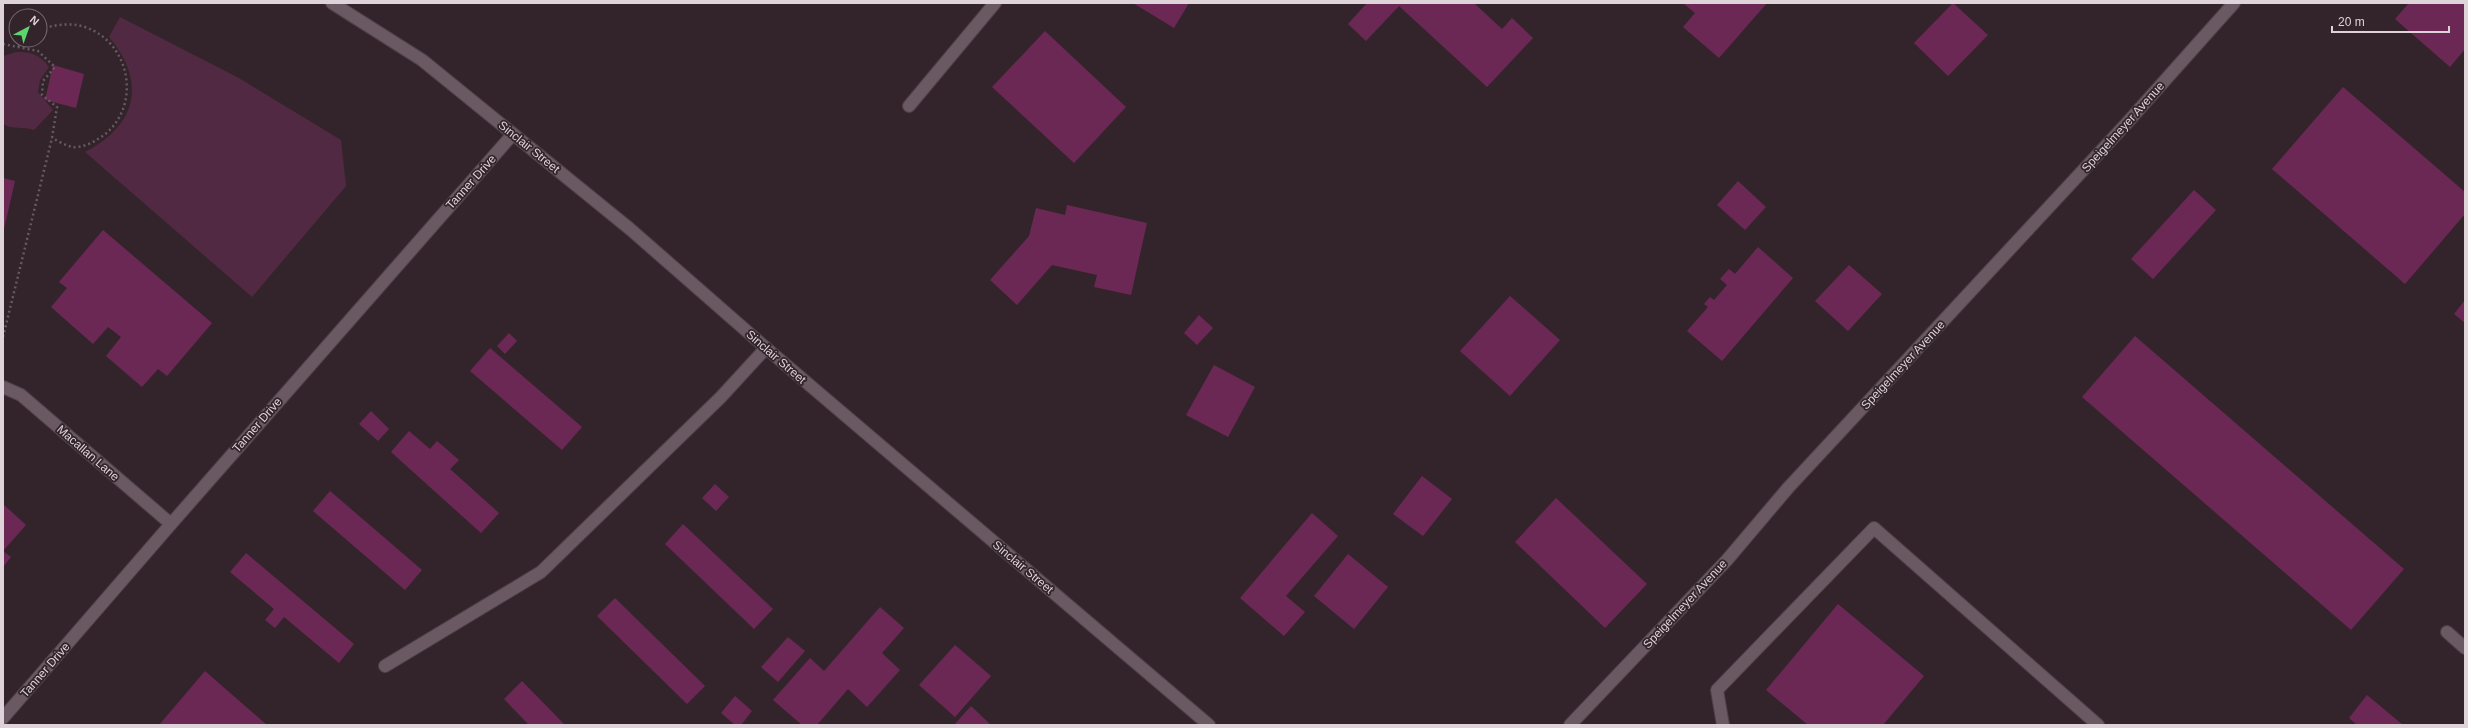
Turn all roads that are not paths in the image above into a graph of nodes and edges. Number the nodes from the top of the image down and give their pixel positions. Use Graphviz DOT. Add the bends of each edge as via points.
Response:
graph roads {
  1 [pos="332,3"];
  2 [pos="995,3"];
  3 [pos="2234,3"];
  4 [pos="909,106"];
  5 [pos="513,134"];
  6 [pos="766,348"];
  7 [pos="3,387"];
  8 [pos="171,524"];
  9 [pos="2447,632"];
  10 [pos="2465,648"];
  11 [pos="385,666"];
  12 [pos="3,718"];
  13 [pos="1209,725"];
  14 [pos="1570,725"];
  15 [pos="1723,725"];
  16 [pos="2098,725"];
  1 -- 5 [label="street, Sinclair Street" via="422,60"];
  2 -- 4 [label="street"];
  3 -- 14 [label="street, Speigelmeyer Avenue" via="2126,124 1788,488 1726,560"];
  5 -- 6 [label="street, Sinclair Street" via="630,229"];
  5 -- 8 [label="street, Tanner Drive"];
  6 -- 11 [label="street" via="721,397 541,572"];
  6 -- 13 [label="street, Sinclair Street"];
  7 -- 8 [label="street, Macallan Lane" via="21,395"];
  8 -- 12 [label="street, Tanner Drive"];
  9 -- 10 [label="street"];
  15 -- 16 [label="street" via="1717,690 1874,528"];
}
